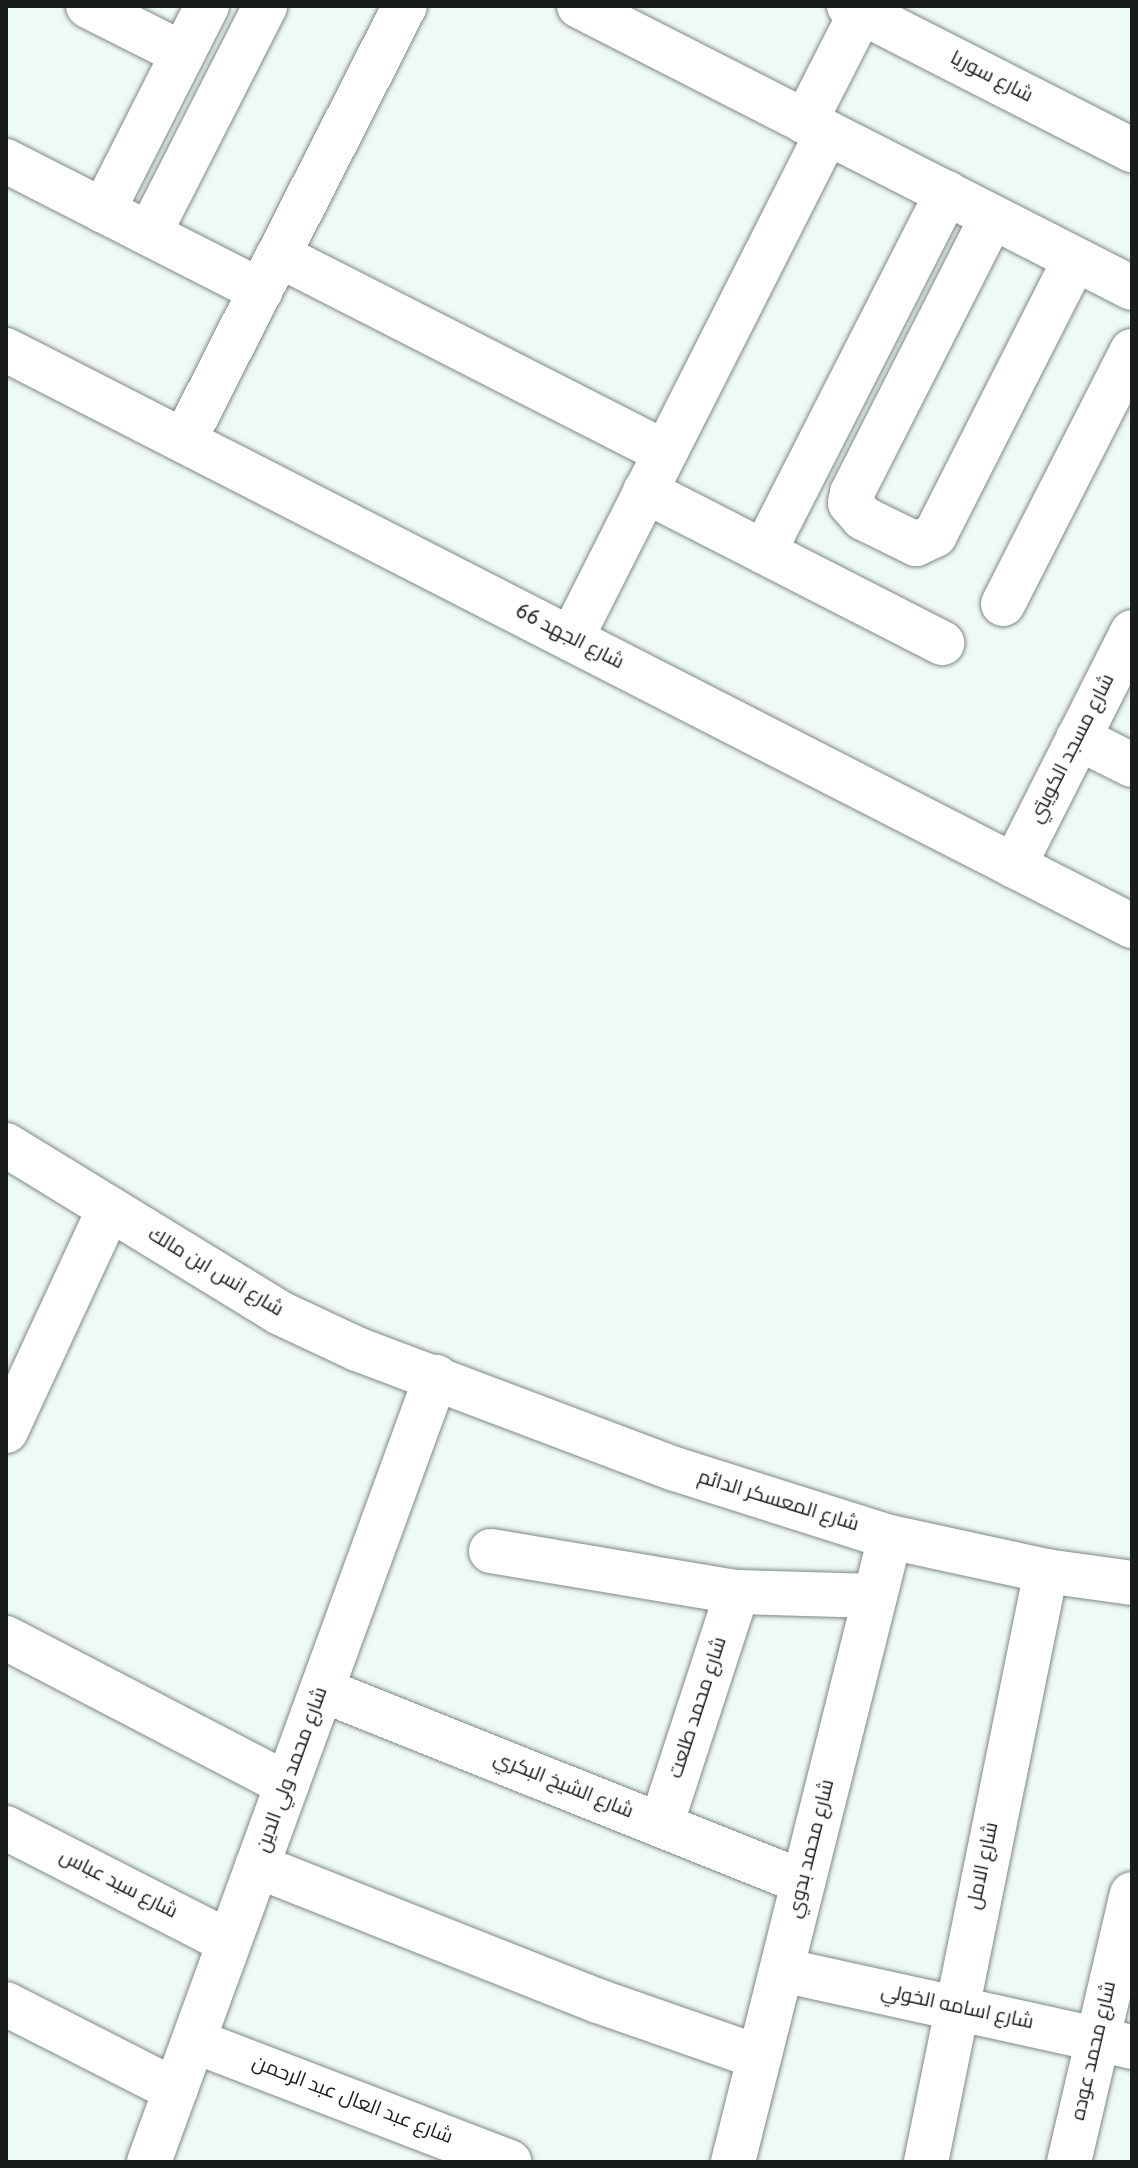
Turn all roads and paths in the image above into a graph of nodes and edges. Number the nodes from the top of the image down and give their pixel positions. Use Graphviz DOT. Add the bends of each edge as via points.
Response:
graph roads {
  1 [pos="88,6"];
  2 [pos="207,6"];
  3 [pos="265,6"];
  4 [pos="405,6"];
  5 [pos="579,6"];
  6 [pos="855,9"];
  7 [pos="183,54"];
  8 [pos="816,127"];
  9 [pos="1132,150"];
  10 [pos="6,161"];
  11 [pos="947,193"];
  12 [pos="103,211"];
  13 [pos="992,217"];
  14 [pos="149,234"];
  15 [pos="1075,259"];
  16 [pos="270,273"];
  17 [pos="1132,288"];
  18 [pos="6,350"];
  19 [pos="1132,351"];
  20 [pos="184,441"];
  21 [pos="665,452"];
  22 [pos="645,491"];
  23 [pos="764,552"];
  24 [pos="1003,604"];
  25 [pos="1132,632"];
  26 [pos="571,639"];
  27 [pos="942,643"];
  28 [pos="1078,738"];
  29 [pos="1132,765"];
  30 [pos="1014,866"];
  31 [pos="1132,926"];
  32 [pos="6,1145"];
  33 [pos="109,1209"];
  34 [pos="436,1377"];
  35 [pos="6,1431"];
  36 [pos="890,1537"];
  37 [pos="491,1551"];
  38 [pos="1046,1571"];
  39 [pos="1132,1583"];
  40 [pos="737,1592"];
  41 [pos="875,1596"];
  42 [pos="6,1638"];
  43 [pos="322,1690"];
  44 [pos="287,1784"];
  45 [pos="661,1825"];
  46 [pos="6,1828"];
  47 [pos="257,1866"];
  48 [pos="803,1882"];
  49 [pos="1132,1894"];
  50 [pos="229,1942"];
  51 [pos="782,1970"];
  52 [pos="6,2004"];
  53 [pos="954,2008"];
  54 [pos="194,2041"];
  55 [pos="1115,2043"];
  56 [pos="759,2057"];
  57 [pos="175,2090"];
  58 [pos="149,2162"];
  59 [pos="510,2162"];
  60 [pos="733,2162"];
  61 [pos="926,2162"];
  62 [pos="1069,2162"];
  1 -- 7 [label="street"];
  2 -- 7 [label="street"];
  3 -- 14 [label="street"];
  4 -- 16 [label="street"];
  5 -- 8 [label="street"];
  6 -- 8 [label="street"];
  6 -- 9 [label="street, شارع سوريا"];
  7 -- 12 [label="street"];
  8 -- 11 [label="street"];
  8 -- 21 [label="street"];
  10 -- 12 [label="street"];
  11 -- 13 [label="street"];
  11 -- 23 [label="street"];
  12 -- 14 [label="street"];
  13 -- 15 [label="street"];
  13 -- 15 [label="street" via="852,493 854,512 873,524 916,544 935,535"];
  14 -- 16 [label="street"];
  15 -- 17 [label="street"];
  16 -- 20 [label="street"];
  16 -- 21 [label="street"];
  18 -- 20 [label="street, شارع الجهد 66"];
  19 -- 24 [label="street"];
  20 -- 26 [label="street, شارع الجهد 66"];
  21 -- 22 [label="street"];
  22 -- 23 [label="street"];
  22 -- 26 [label="street"];
  23 -- 27 [label="street"];
  25 -- 28 [label="street, شارع مسجد الكويتي"];
  26 -- 30 [label="street, شارع الجهد 66"];
  28 -- 29 [label="street"];
  28 -- 30 [label="street, شارع مسجد الكويتي"];
  30 -- 31 [label="street, شارع الجهد 66"];
  32 -- 33 [label="street, شارع انس ابن مالك"];
  33 -- 34 [label="street, شارع انس ابن مالك" via="280,1313 357,1349"];
  33 -- 35 [label="street"];
  34 -- 36 [label="street, شارع المعسكر الدائم" via="675,1469"];
  34 -- 43 [label="street, شارع محمد ولي الدين"];
  36 -- 38 [label="street, شارع المعسكر الدائم"];
  36 -- 41 [label="street, شارع محمد بدوي"];
  37 -- 40 [label="street"];
  38 -- 39 [label="street, شارع المعسكر الدائم"];
  38 -- 53 [label="street, شارع الامل"];
  40 -- 41 [label="street"];
  40 -- 45 [label="street, شارع محمد طلعت"];
  41 -- 48 [label="street, شارع محمد بدوي"];
  42 -- 44 [label="street"];
  43 -- 44 [label="street, شارع محمد ولي الدين"];
  43 -- 45 [label="street, شارع الشيخ البكري"];
  44 -- 47 [label="street, شارع محمد ولي الدين"];
  45 -- 48 [label="street, شارع الشيخ البكري"];
  46 -- 50 [label="street, شارع سيد عباس"];
  47 -- 50 [label="street, شارع محمد ولي الدين"];
  47 -- 56 [label="street" via="598,2001"];
  48 -- 51 [label="street, شارع محمد بدوي"];
  49 -- 55 [label="street, شارع محمد عوده"];
  50 -- 54 [label="street, شارع محمد ولي الدين"];
  51 -- 53 [label="street, شارع اسامه الخولي"];
  51 -- 56 [label="street, شارع محمد بدوي"];
  52 -- 57 [label="street"];
  53 -- 55 [label="street, شارع اسامه الخولي"];
  53 -- 61 [label="street, شارع الامل"];
  54 -- 57 [label="street, شارع محمد ولي الدين"];
  54 -- 59 [label="street, شارع عبد العال عبد الرحمن"];
  55 -- 62 [label="street, شارع محمد عوده"];
  56 -- 60 [label="street, شارع محمد بدوي"];
  57 -- 58 [label="street, شارع محمد ولي الدين"];
}
